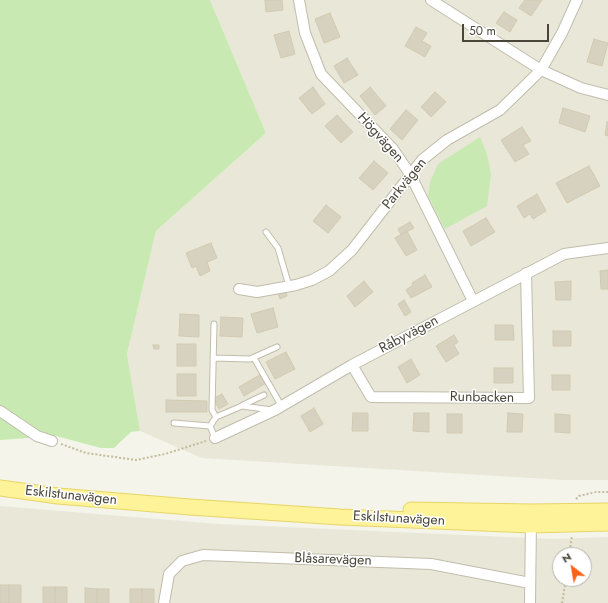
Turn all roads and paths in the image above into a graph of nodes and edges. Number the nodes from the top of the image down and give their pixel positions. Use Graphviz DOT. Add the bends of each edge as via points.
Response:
graph roads {
  1 [pos="299,0"];
  2 [pos="431,0"];
  3 [pos="577,0"];
  4 [pos="541,70"];
  5 [pos="608,95"];
  6 [pos="410,174"];
  7 [pos="266,232"];
  8 [pos="608,248"];
  9 [pos="526,273"];
  10 [pos="289,286"];
  11 [pos="239,290"];
  12 [pos="473,301"];
  13 [pos="214,324"];
  14 [pos="277,347"];
  15 [pos="213,358"];
  16 [pos="254,358"];
  17 [pos="352,365"];
  18 [pos="264,395"];
  19 [pos="242,406"];
  20 [pos="278,408"];
  21 [pos="0,411"];
  22 [pos="216,417"];
  23 [pos="174,423"];
  24 [pos="210,426"];
  25 [pos="215,438"];
  26 [pos="52,441"];
  27 [pos="0,488"];
  28 [pos="608,492"];
  29 [pos="572,502"];
  30 [pos="608,511"];
  31 [pos="531,519"];
  32 [pos="608,523"];
  33 [pos="572,532"];
  34 [pos="570,547"];
  35 [pos="530,583"];
  36 [pos="565,587"];
  37 [pos="164,603"];
  38 [pos="530,603"];
  39 [pos="562,603"];
  1 -- 6 [label="street, Högvägen" via="305,33 321,74 392,149"];
  2 -- 4 [label="street"];
  3 -- 4 [label="street, Parkvägen"];
  4 -- 5 [label="street" via="581,88"];
  4 -- 6 [label="street, Parkvägen" via="500,110 447,140 422,160"];
  6 -- 10 [label="street, Parkvägen" via="352,250 330,270 312,280"];
  6 -- 12 [label="street, Högvägen"];
  7 -- 10 [label="lane" via="278,248"];
  8 -- 9 [label="street, Råbyvägen" via="564,254"];
  9 -- 12 [label="street, Råbyvägen"];
  9 -- 17 [label="street, Runbacken" via="529,398 371,396"];
  10 -- 11 [label="street, Parkvägen" via="257,292"];
  12 -- 17 [label="street, Råbyvägen"];
  13 -- 15 [label="lane"];
  14 -- 16 [label="lane"];
  15 -- 16 [label="lane"];
  15 -- 22 [label="lane" via="212,410"];
  16 -- 20 [label="lane"];
  17 -- 20 [label="street, Råbyvägen"];
  18 -- 19 [label="lane"];
  19 -- 20 [label="lane"];
  19 -- 22 [label="lane"];
  20 -- 25 [label="street, Råbyvägen"];
  21 -- 26 [label="street" via="37,436"];
  22 -- 24 [label="lane"];
  23 -- 24 [label="lane"];
  24 -- 25 [label="lane"];
  25 -- 26 [label="path" via="136,460 86,452"];
  27 -- 31 [label="main road, Eskilstunavägen" via="58,496 190,507"];
  28 -- 29 [label="path" via="580,496"];
  30 -- 31 [label="main road, Eskilstunavägen"];
  31 -- 32 [label="main road, Eskilstunavägen"];
  31 -- 35 [label="street"];
  33 -- 34 [label="path"];
  35 -- 37 [label="street, Blåsarevägen" via="431,564 203,555 182,561 169,574"];
  35 -- 38 [label="street"];
  36 -- 39 [label="path"];
}
